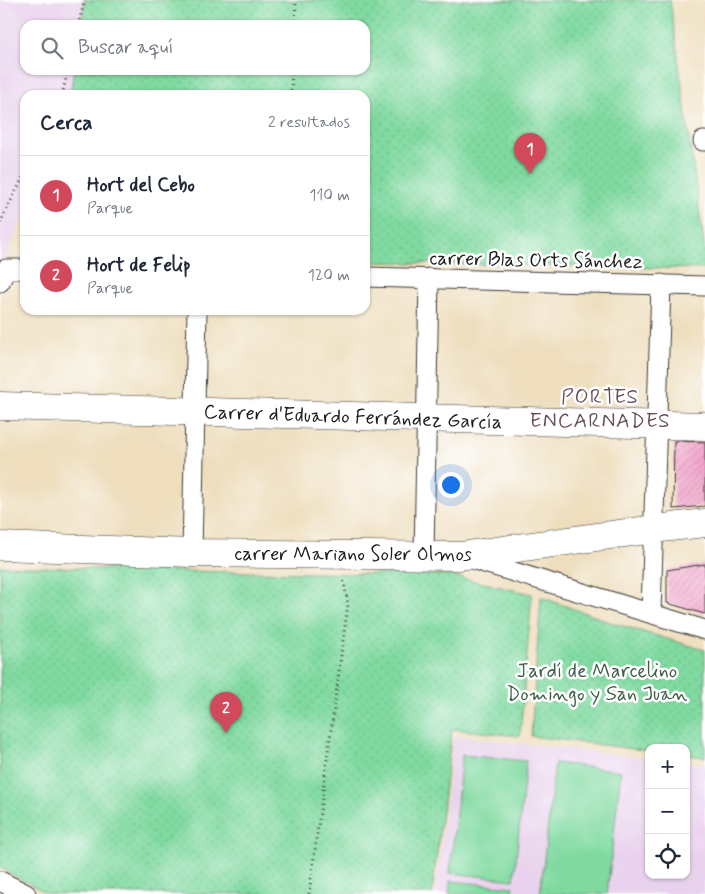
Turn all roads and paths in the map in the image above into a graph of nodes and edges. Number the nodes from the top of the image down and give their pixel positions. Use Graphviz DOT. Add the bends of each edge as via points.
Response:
graph roads {
  1 [pos="84,0"];
  2 [pos="296,0"];
  3 [pos="79,20"];
  4 [pos="295,20"];
  5 [pos="67,75"];
  6 [pos="292,75"];
  7 [pos="63,90"];
  8 [pos="291,90"];
  9 [pos="20,183"];
  10 [pos="0,223"];
  11 [pos="20,270"];
  12 [pos="3,275"];
  13 [pos="370,277"];
  14 [pos="429,278"];
  15 [pos="661,284"];
  16 [pos="705,286"];
  17 [pos="197,315"];
  18 [pos="0,406"];
  19 [pos="195,412"];
  20 [pos="426,418"];
  21 [pos="657,424"];
  22 [pos="705,426"];
  23 [pos="705,523"];
  24 [pos="654,529"];
  25 [pos="0,546"];
  26 [pos="192,553"];
  27 [pos="338,555"];
  28 [pos="424,556"];
  29 [pos="460,556"];
  30 [pos="651,613"];
  31 [pos="705,630"];
  32 [pos="0,881"];
  33 [pos="26,894"];
  34 [pos="309,894"];
  1 -- 3 [label="path"];
  2 -- 4 [label="path"];
  5 -- 7 [label="path"];
  6 -- 8 [label="path"];
  9 -- 10 [label="path"];
  11 -- 12 [label="street"];
  13 -- 14 [label="street, carrer Blas Orts Sánchez"];
  14 -- 15 [label="street, carrer Blas Orts Sánchez"];
  14 -- 20 [label="street"];
  15 -- 16 [label="street, carrer Blas Orts Sánchez"];
  15 -- 21 [label="street"];
  17 -- 19 [label="street"];
  18 -- 19 [label="main road, Carrer d'Eduardo Ferrández García"];
  19 -- 20 [label="main road, Carrer d'Eduardo Ferrández García"];
  19 -- 26 [label="street"];
  20 -- 21 [label="main road, Carrer d'Eduardo Ferrández García"];
  20 -- 28 [label="street"];
  21 -- 22 [label="main road, Carrer d'Eduardo Ferrández García"];
  21 -- 24 [label="street"];
  23 -- 24 [label="main road, carrer Mariano Soler Olmos"];
  24 -- 29 [label="main road, carrer Mariano Soler Olmos"];
  24 -- 30 [label="street"];
  25 -- 26 [label="main road, carrer Mariano Soler Olmos"];
  26 -- 27 [label="main road, carrer Mariano Soler Olmos"];
  27 -- 28 [label="main road, carrer Mariano Soler Olmos"];
  27 -- 34 [label="path" via="348,604"];
  28 -- 29 [label="main road, carrer Mariano Soler Olmos"];
  29 -- 30 [label="street"];
  30 -- 31 [label="street"];
  32 -- 33 [label="street"];
}
